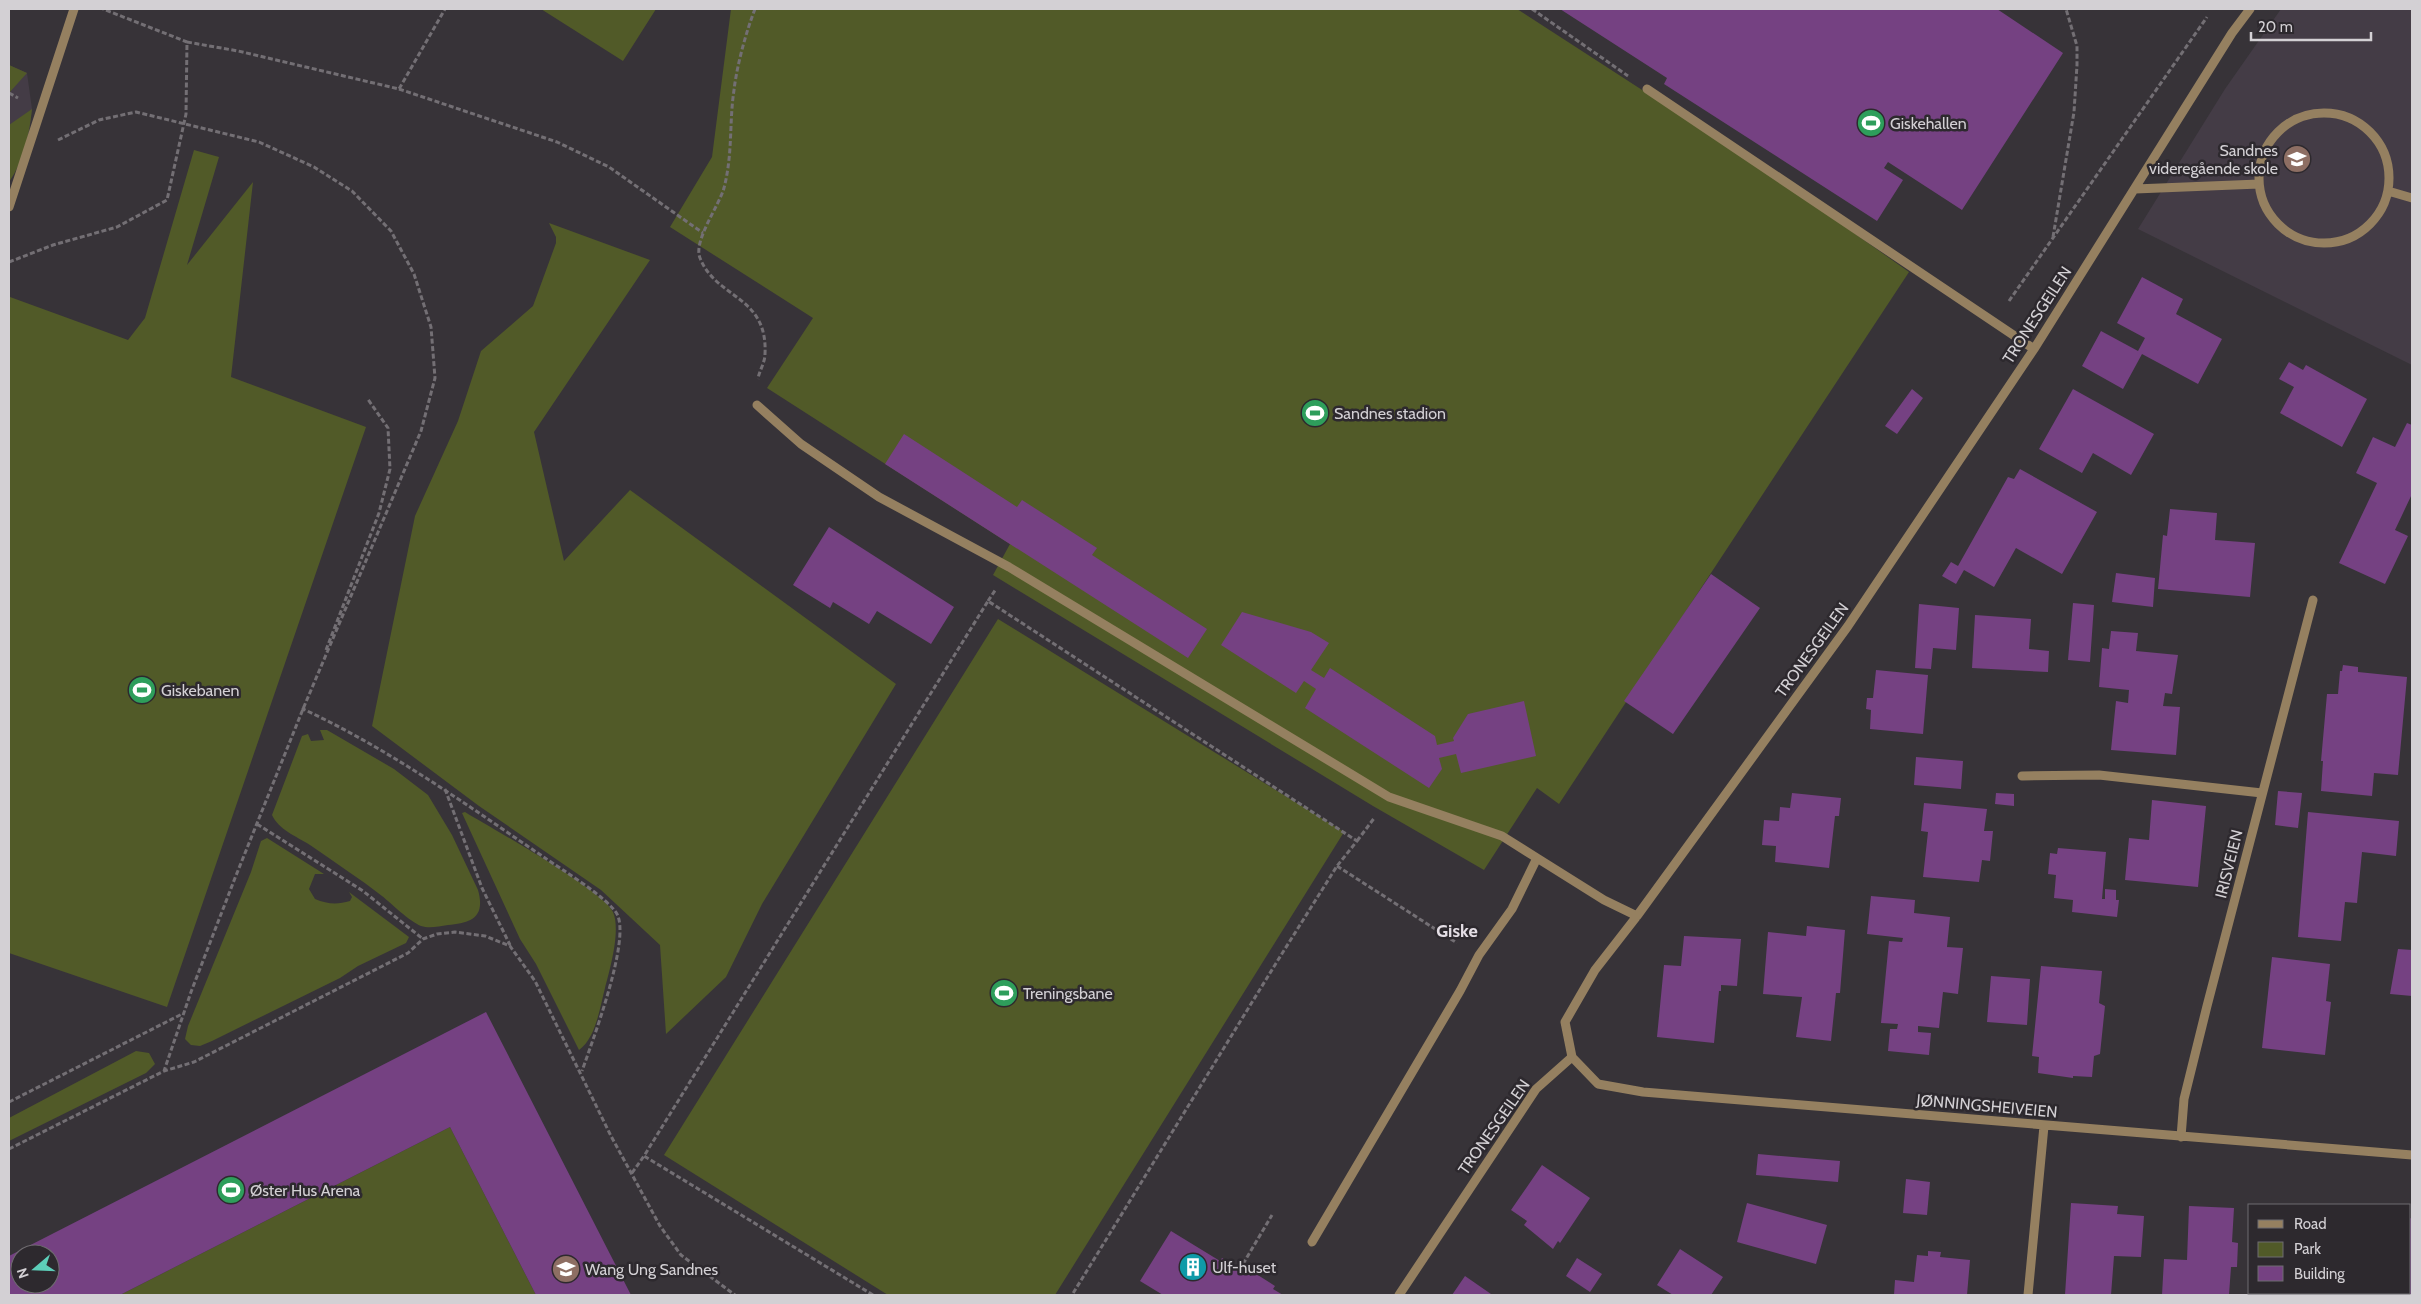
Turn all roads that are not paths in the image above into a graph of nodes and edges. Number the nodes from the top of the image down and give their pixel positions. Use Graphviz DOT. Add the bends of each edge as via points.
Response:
graph roads {
  1 [pos="74,9"];
  2 [pos="2250,9"];
  3 [pos="1647,90"];
  4 [pos="2259,184"];
  5 [pos="2134,189"];
  6 [pos="2388,191"];
  7 [pos="2412,198"];
  8 [pos="9,207"];
  9 [pos="2034,348"];
  10 [pos="756,405"];
  11 [pos="2314,600"];
  12 [pos="2022,776"];
  13 [pos="2262,793"];
  14 [pos="1537,858"];
  15 [pos="1637,916"];
  16 [pos="1572,1057"];
  17 [pos="2044,1126"];
  18 [pos="2181,1136"];
  19 [pos="2412,1155"];
  20 [pos="1312,1242"];
  21 [pos="1399,1295"];
  22 [pos="2028,1295"];
  1 -- 8 [label="street"];
  2 -- 5 [label="street, TRONESGEILEN"];
  3 -- 9 [label="street"];
  4 -- 5 [label="street"];
  4 -- 6 [label="street" via="2264,204 2275,222 2290,235 2331,244 2351,238 2368,226 2381,210"];
  4 -- 6 [label="street" via="2264,152 2280,130 2296,119 2336,114 2354,121 2371,134 2383,150 2388,170"];
  5 -- 9 [label="street, TRONESGEILEN"];
  6 -- 7 [label="street"];
  9 -- 15 [label="street, TRONESGEILEN" via="1848,626"];
  10 -- 14 [label="street" via="801,444 879,497 1009,567 1389,796 1502,836"];
  11 -- 13 [label="street, IRISVEIEN"];
  12 -- 13 [label="street" via="2099,775"];
  13 -- 18 [label="street, IRISVEIEN" via="2184,1099"];
  14 -- 15 [label="street" via="1604,900"];
  14 -- 20 [label="street" via="1512,909 1479,955"];
  15 -- 16 [label="street, TRONESGEILEN" via="1595,970 1565,1022"];
  16 -- 17 [label="street, JØNNINGSHEIVEIEN" via="1598,1084 1643,1092"];
  16 -- 21 [label="street, TRONESGEILEN" via="1536,1089"];
  17 -- 18 [label="street, JØNNINGSHEIVEIEN"];
  17 -- 22 [label="street"];
  18 -- 19 [label="street, JØNNINGSHEIVEIEN"];
}
